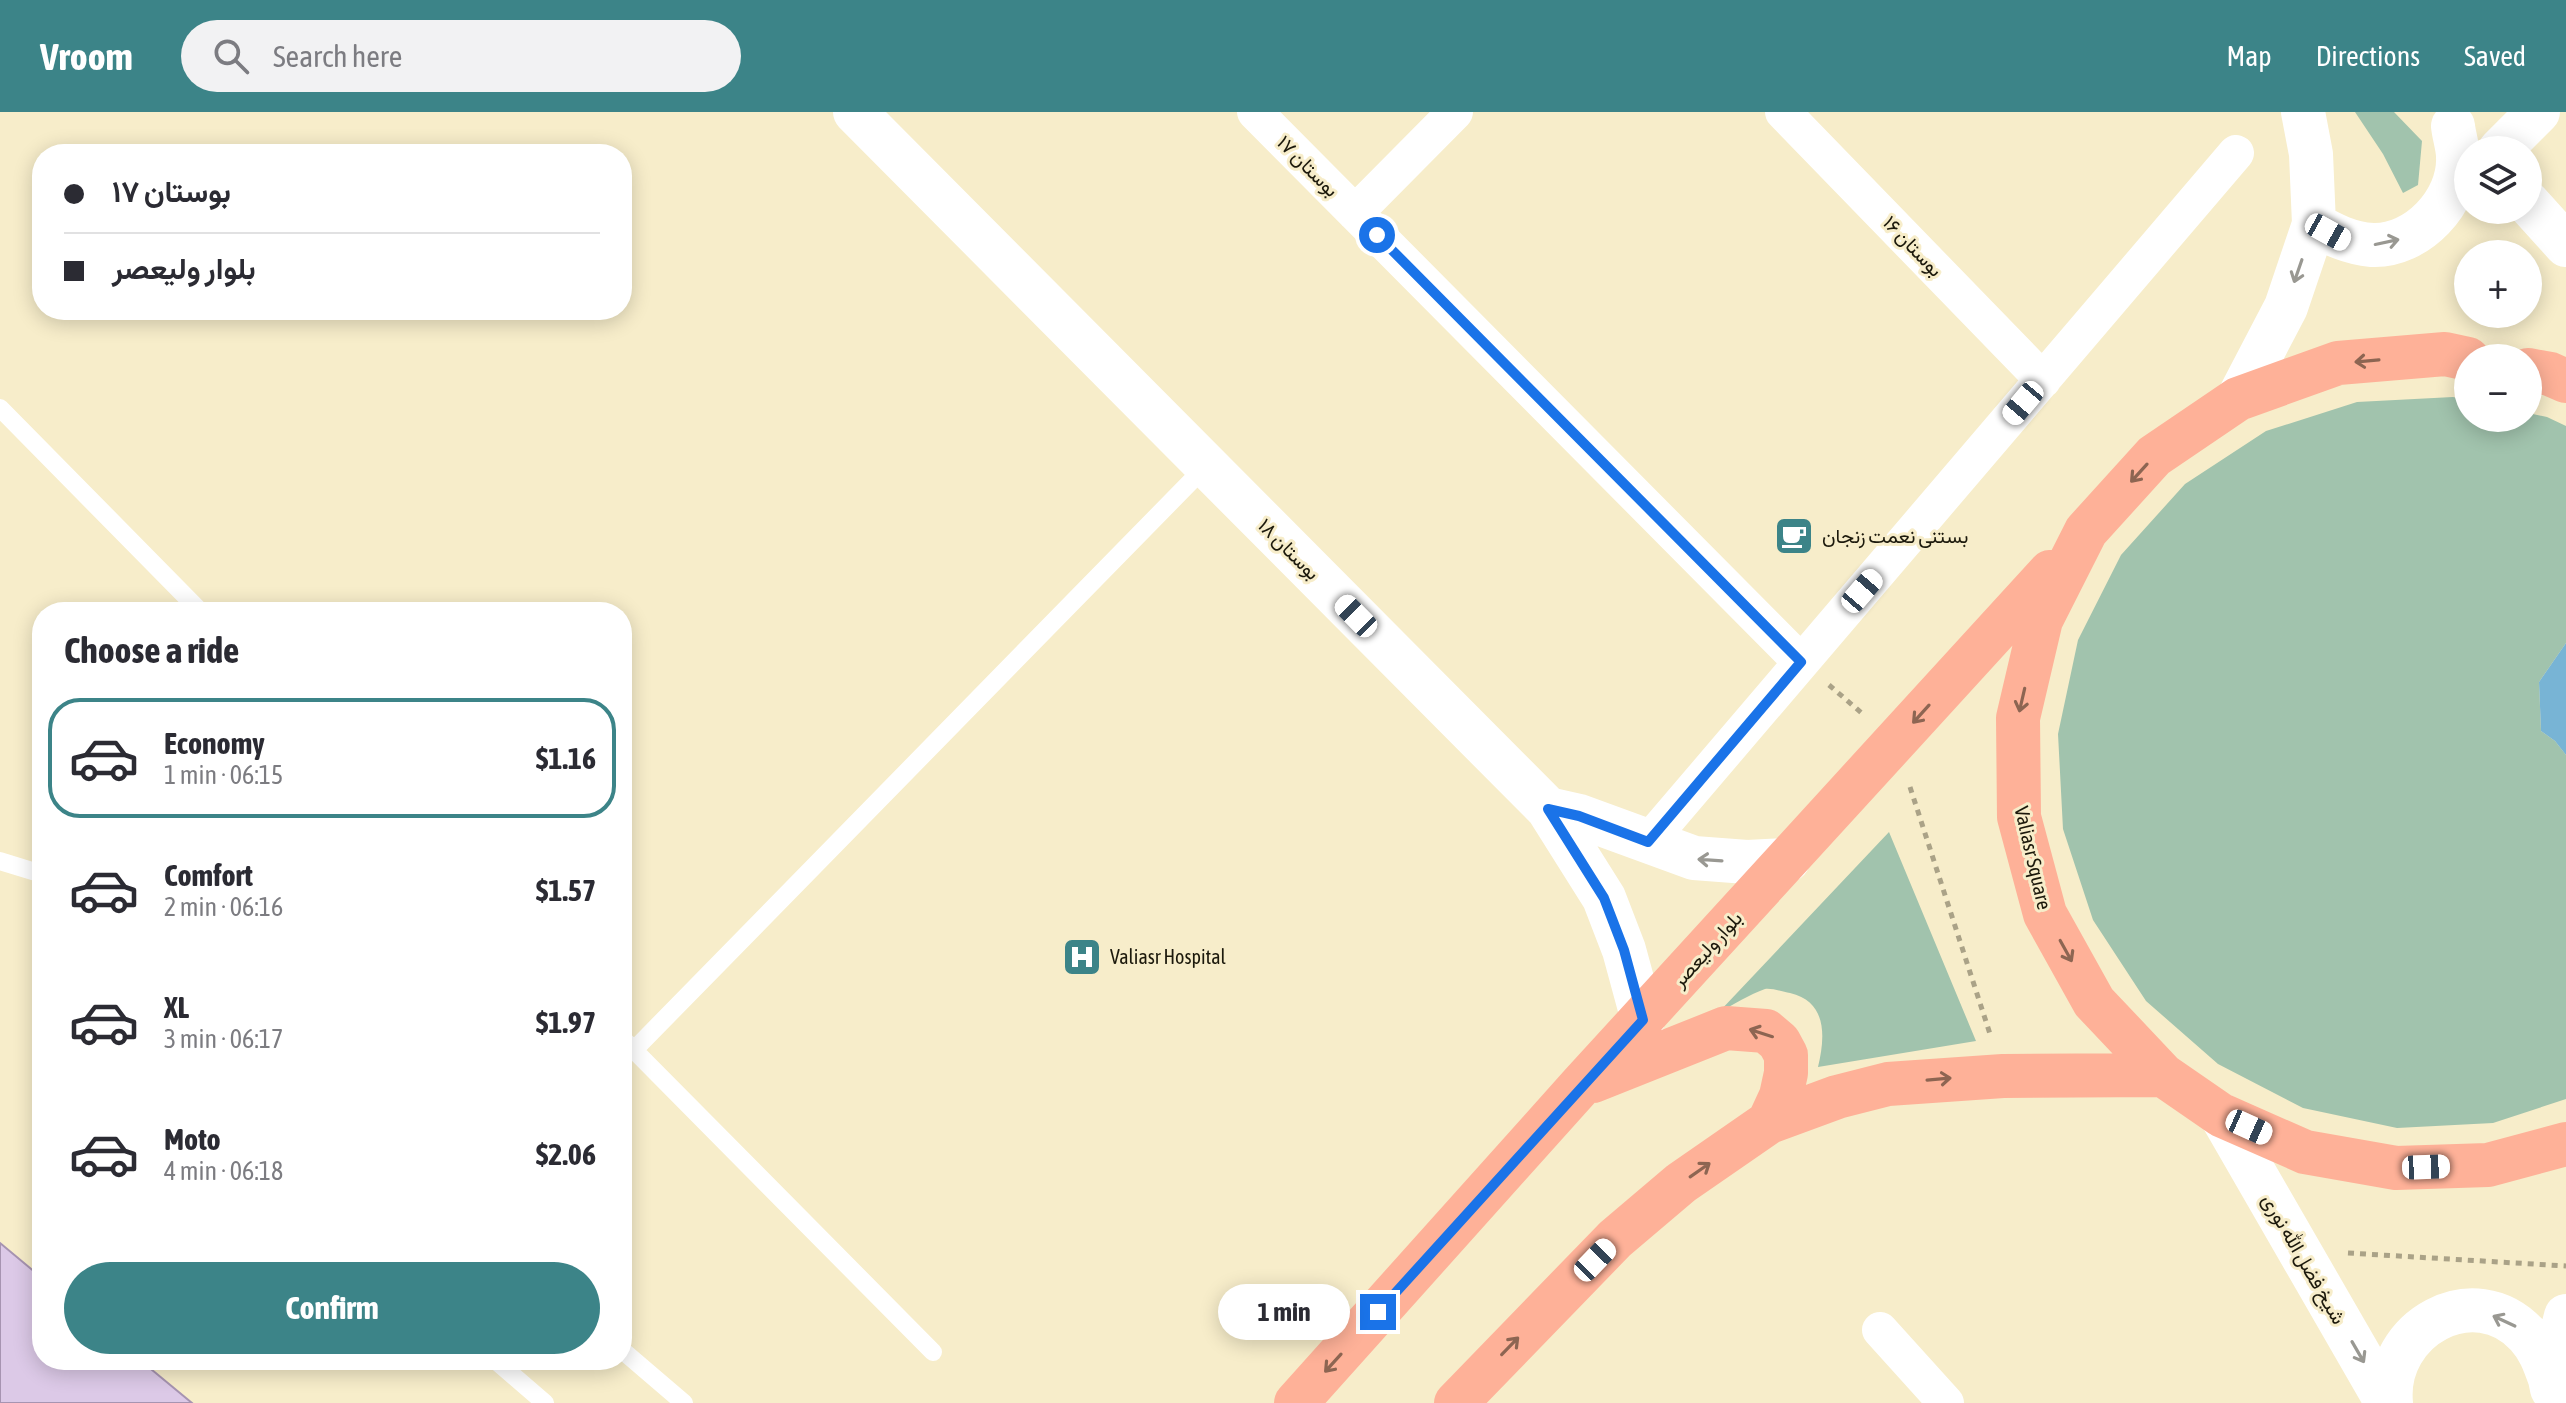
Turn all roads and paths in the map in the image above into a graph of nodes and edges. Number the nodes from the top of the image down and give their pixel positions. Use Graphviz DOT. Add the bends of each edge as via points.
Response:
graph roads {
  1 [pos="855,112"];
  2 [pos="1255,112"];
  3 [pos="1455,112"];
  4 [pos="1783,112"];
  5 [pos="2303,112"];
  6 [pos="2538,112"];
  7 [pos="2457,129"];
  8 [pos="2514,136"];
  9 [pos="2236,153"];
  10 [pos="1355,213"];
  11 [pos="2542,218"];
  12 [pos="2314,224"];
  13 [pos="2566,245"];
  14 [pos="2454,356"];
  15 [pos="2542,373"];
  16 [pos="2043,380"];
  17 [pos="2566,381"];
  18 [pos="2238,399"];
  19 [pos="0,408"];
  20 [pos="1206,466"];
  21 [pos="2086,531"];
  22 [pos="191,602"];
  23 [pos="1801,662"];
  24 [pos="1896,742"];
  25 [pos="1548,809"];
  26 [pos="1648,842"];
  27 [pos="1788,860"];
  28 [pos="0,861"];
  29 [pos="32,871"];
  30 [pos="1643,1020"];
  31 [pos="632,1040"];
  32 [pos="632,1048"];
  33 [pos="2163,1075"];
  34 [pos="2003,1076"];
  35 [pos="1581,1085"];
  36 [pos="2221,1115"];
  37 [pos="1769,1122"];
  38 [pos="2566,1144"];
  39 [pos="2299,1250"];
  40 [pos="2566,1266"];
  41 [pos="2566,1316"];
  42 [pos="1880,1330"];
  43 [pos="933,1352"];
  44 [pos="632,1359"];
  45 [pos="507,1370"];
  46 [pos="2552,1391"];
  47 [pos="545,1403"];
  48 [pos="684,1403"];
  49 [pos="1296,1403"];
  50 [pos="1456,1403"];
  51 [pos="1946,1403"];
  52 [pos="2389,1403"];
  1 -- 20 [label="street, بوستان ۱۸"];
  2 -- 10 [label="street, بوستان ۱۷"];
  3 -- 10 [label="street"];
  4 -- 16 [label="street, بوستان ۱۶"];
  5 -- 12 [label="street"];
  6 -- 8 [label="street"];
  12 -- 7 [label="street, one-way" via="2342,240 2375,245 2407,238 2434,218 2452,190"];
  9 -- 16 [label="street"];
  10 -- 23 [label="street, بوستان ۱۷"];
  11 -- 13 [label="street"];
  12 -- 18 [label="street, one-way" via="2286,307"];
  14 -- 18 [label="main road, Valiasr Square, one-way" via="2338,363"];
  15 -- 17 [label="main road"];
  16 -- 23 [label="street"];
  18 -- 21 [label="main road, Valiasr Square, one-way" via="2154,456"];
  19 -- 22 [label="lane"];
  20 -- 25 [label="street, بوستان ۱۸"];
  20 -- 31 [label="lane"];
  21 -- 24 [label="main road, بلوار ولیعصر, one-way"];
  21 -- 33 [label="main road, Valiasr Square, one-way" via="2041,620 2031,662 2018,718 2019,817 2045,914 2094,1002"];
  23 -- 24 [label="path"];
  23 -- 26 [label="street"];
  24 -- 27 [label="main road, بلوار ولیعصر"];
  24 -- 34 [label="path"];
  25 -- 26 [label="street"];
  25 -- 30 [label="street, بوستان ۱۸" via="1604,898"];
  27 -- 26 [label="street, one-way" via="1694,858"];
  27 -- 30 [label="main road, بلوار ولیعصر"];
  28 -- 29 [label="lane"];
  30 -- 35 [label="main road, بلوار ولیعصر"];
  32 -- 43 [label="lane"];
  33 -- 34 [label="main road"];
  33 -- 36 [label="main road, Valiasr Square"];
  37 -- 34 [label="main road, one-way" via="1888,1084"];
  37 -- 35 [label="main road, one-way" via="1781,1096 1786,1055 1766,1031 1726,1028"];
  35 -- 49 [label="main road, بلوار ولیعصر, one-way"];
  36 -- 38 [label="main road, Valiasr Square" via="2305,1152 2396,1168 2488,1165"];
  36 -- 39 [label="street, شیخ فضل الله نوری"];
  50 -- 37 [label="main road, one-way" via="1615,1239 1681,1183"];
  39 -- 40 [label="path"];
  39 -- 52 [label="street, شیخ فضل الله نوری, one-way"];
  41 -- 46 [label="street"];
  42 -- 51 [label="street"];
  44 -- 48 [label="lane"];
  45 -- 47 [label="lane"];
  46 -- 52 [label="street, one-way" via="2542,1354 2526,1333 2505,1318 2479,1311 2429,1322 2409,1339 2395,1361"];
}
